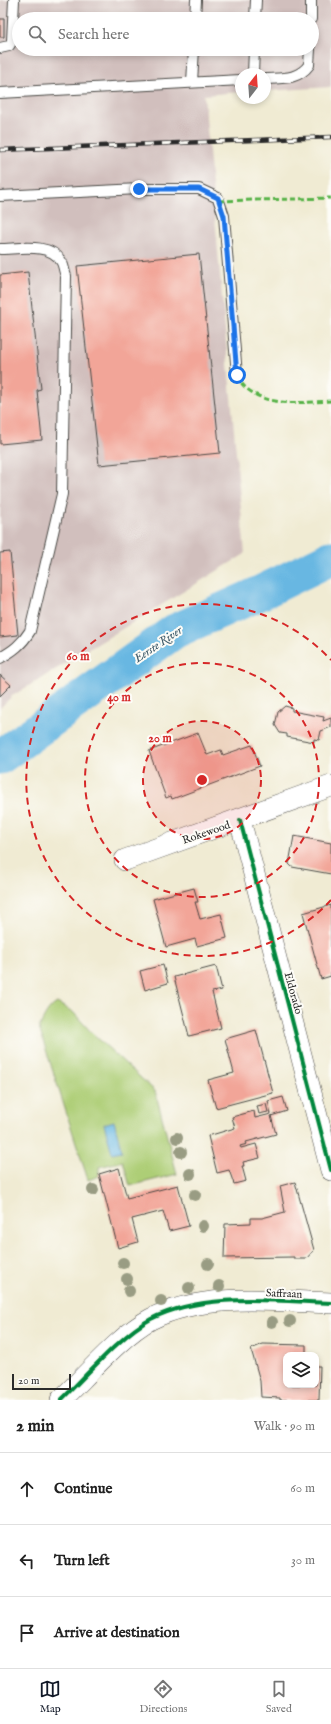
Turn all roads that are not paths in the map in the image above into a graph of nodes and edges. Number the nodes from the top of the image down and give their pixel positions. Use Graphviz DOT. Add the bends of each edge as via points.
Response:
graph roads {
  1 [pos="14,0"];
  2 [pos="196,0"];
  3 [pos="256,0"];
  4 [pos="311,0"];
  5 [pos="13,12"];
  6 [pos="195,12"];
  7 [pos="255,12"];
  8 [pos="311,12"];
  9 [pos="12,41"];
  10 [pos="0,48"];
  11 [pos="194,56"];
  12 [pos="254,56"];
  13 [pos="310,56"];
  14 [pos="253,68"];
  15 [pos="271,79"];
  16 [pos="235,80"];
  17 [pos="192,82"];
  18 [pos="0,92"];
  19 [pos="0,196"];
  20 [pos="0,249"];
  21 [pos="237,375"];
  22 [pos="0,658"];
  23 [pos="331,786"];
  24 [pos="240,820"];
  25 [pos="125,860"];
  26 [pos="331,1170"];
  27 [pos="331,1303"];
  28 [pos="61,1400"];
  1 -- 5 [label="lane"];
  2 -- 6 [label="lane"];
  3 -- 7 [label="lane"];
  4 -- 8 [label="lane"];
  9 -- 10 [label="lane" via="9,46"];
  11 -- 17 [label="lane"];
  12 -- 14 [label="lane"];
  13 -- 15 [label="lane" via="309,65 300,74"];
  16 -- 17 [label="lane"];
  17 -- 18 [label="lane"];
  19 -- 21 [label="lane" via="139,189 199,189 218,198 224,216"];
  20 -- 22 [label="lane" via="36,248 52,252 62,261 66,276 62,494 30,631 23,643"];
  23 -- 24 [label="street, Rokewood"];
  24 -- 25 [label="street, Rokewood"];
  24 -- 26 [label="street, Eldorado"];
  27 -- 28 [label="street, Saffraan" via="236,1300 197,1304 168,1312 151,1319 119,1343"];
}
